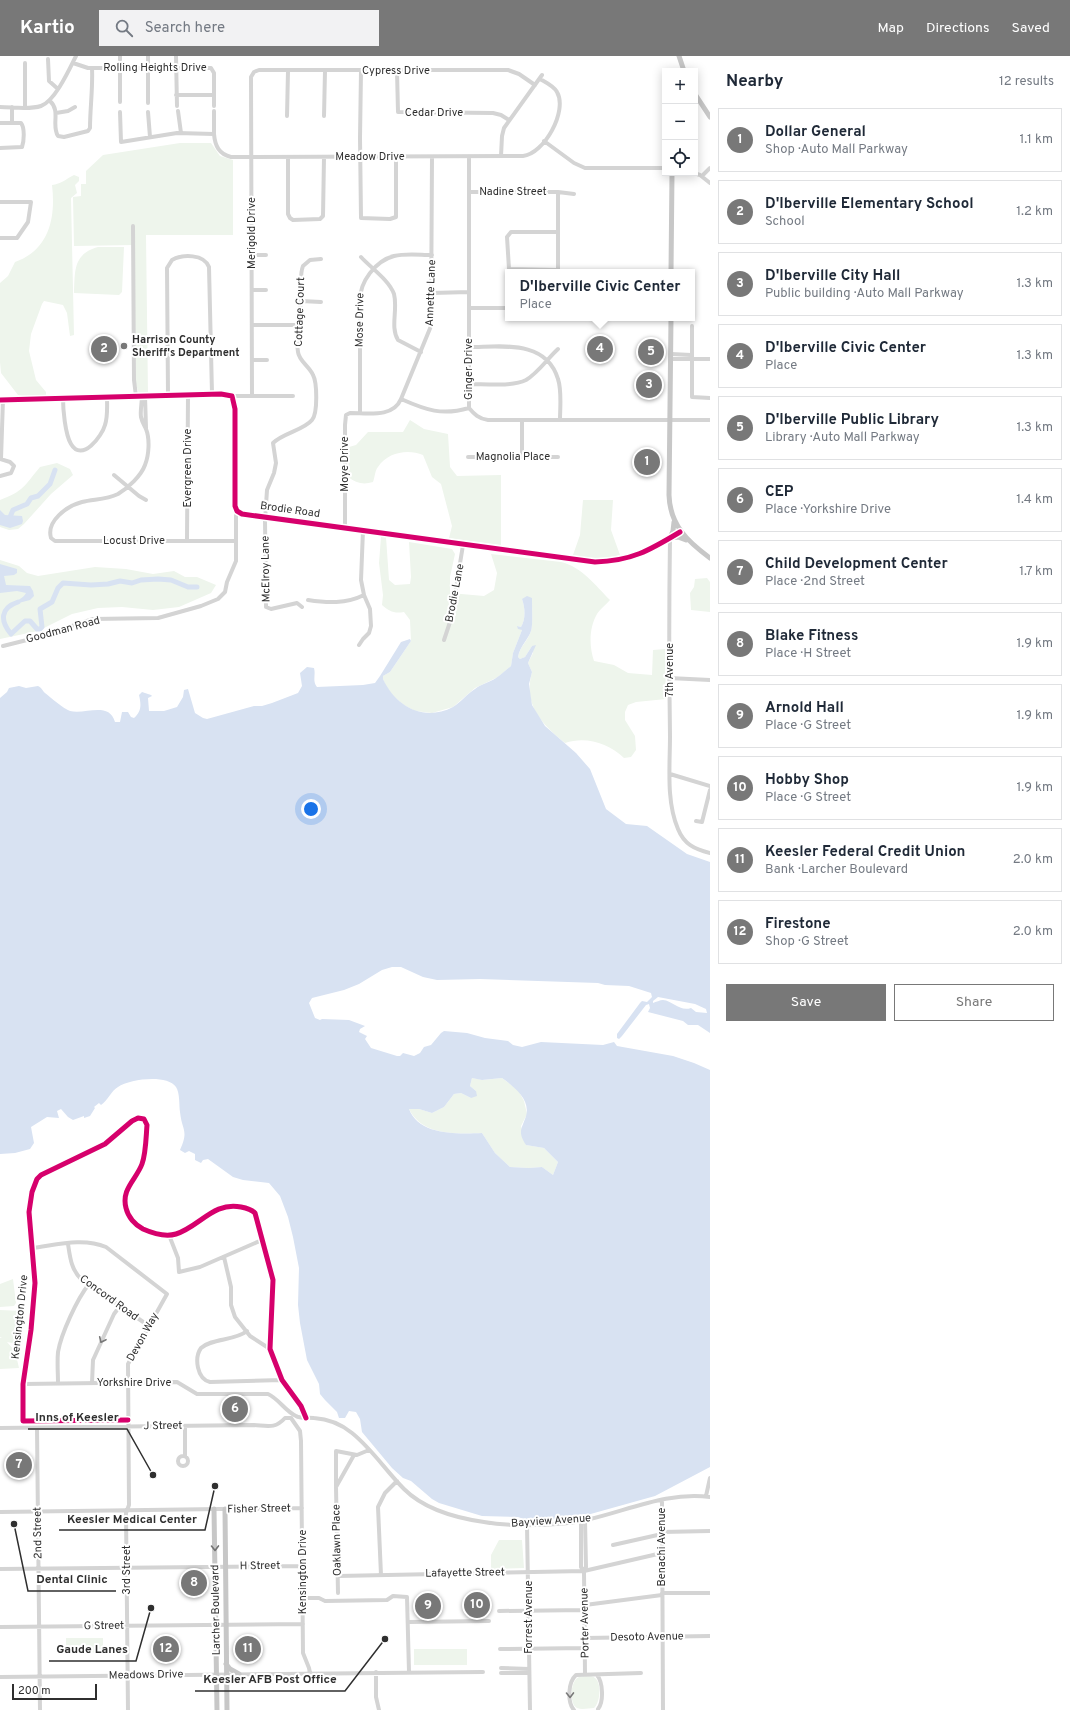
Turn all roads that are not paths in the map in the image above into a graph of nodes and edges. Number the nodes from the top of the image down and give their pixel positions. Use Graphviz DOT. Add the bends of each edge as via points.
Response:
graph roads {
  1 [pos="76,56"];
  2 [pos="120,56"];
  3 [pos="148,56"];
  4 [pos="176,56"];
  5 [pos="679,56"];
  6 [pos="48,59"];
  7 [pos="25,63"];
  8 [pos="73,63"];
  9 [pos="92,68"];
  10 [pos="120,68"];
  11 [pos="148,68"];
  12 [pos="176,68"];
  13 [pos="682,68"];
  14 [pos="397,70"];
  15 [pos="288,71"];
  16 [pos="325,71"];
  17 [pos="361,71"];
  18 [pos="254,72"];
  19 [pos="535,85"];
  20 [pos="58,89"];
  21 [pos="176,95"];
  22 [pos="214,95"];
  23 [pos="698,99"];
  24 [pos="50,101"];
  25 [pos="120,102"];
  26 [pos="148,103"];
  27 [pos="0,107"];
  28 [pos="12,107"];
  29 [pos="25,107"];
  30 [pos="75,107"];
  31 [pos="120,112"];
  32 [pos="148,112"];
  33 [pos="56,113"];
  34 [pos="287,116"];
  35 [pos="324,116"];
  36 [pos="710,117"];
  37 [pos="509,120"];
  38 [pos="0,123"];
  39 [pos="12,123"];
  40 [pos="181,133"];
  41 [pos="214,134"];
  42 [pos="150,136"];
  43 [pos="544,141"];
  44 [pos="0,148"];
  45 [pos="501,156"];
  46 [pos="252,157"];
  47 [pos="288,157"];
  48 [pos="324,157"];
  49 [pos="360,157"];
  50 [pos="396,157"];
  51 [pos="432,157"];
  52 [pos="469,157"];
  53 [pos="662,168"];
  54 [pos="710,168"];
  55 [pos="698,174"];
  56 [pos="672,176"];
  57 [pos="702,176"];
  58 [pos="710,183"];
  59 [pos="469,192"];
  60 [pos="558,192"];
  61 [pos="574,194"];
  62 [pos="0,202"];
  63 [pos="133,226"];
  64 [pos="558,232"];
  65 [pos="0,238"];
  66 [pos="252,255"];
  67 [pos="266,255"];
  68 [pos="432,255"];
  69 [pos="361,257"];
  70 [pos="321,259"];
  71 [pos="509,269"];
  72 [pos="558,269"];
  73 [pos="671,269"];
  74 [pos="373,270"];
  75 [pos="252,290"];
  76 [pos="266,290"];
  77 [pos="469,292"];
  78 [pos="432,293"];
  79 [pos="301,301"];
  80 [pos="321,302"];
  81 [pos="469,308"];
  82 [pos="505,308"];
  83 [pos="671,321"];
  84 [pos="252,325"];
  85 [pos="298,325"];
  86 [pos="692,326"];
  87 [pos="469,347"];
  88 [pos="558,349"];
  89 [pos="421,352"];
  90 [pos="671,356"];
  91 [pos="691,357"];
  92 [pos="710,359"];
  93 [pos="252,360"];
  94 [pos="267,360"];
  95 [pos="546,360"];
  96 [pos="469,384"];
  97 [pos="212,394"];
  98 [pos="168,395"];
  99 [pos="188,395"];
  100 [pos="136,396"];
  101 [pos="143,396"];
  102 [pos="232,396"];
  103 [pos="252,396"];
  104 [pos="293,396"];
  105 [pos="107,397"];
  106 [pos="63,398"];
  107 [pos="710,398"];
  108 [pos="2,400"];
  109 [pos="401,400"];
  110 [pos="469,408"];
  111 [pos="360,413"];
  112 [pos="522,420"];
  113 [pos="560,420"];
  114 [pos="670,420"];
  115 [pos="710,420"];
  116 [pos="468,457"];
  117 [pos="522,457"];
  118 [pos="558,457"];
  119 [pos="0,459"];
  120 [pos="114,475"];
  121 [pos="0,476"];
  122 [pos="128,487"];
  123 [pos="146,500"];
  124 [pos="237,511"];
  125 [pos="266,517"];
  126 [pos="674,520"];
  127 [pos="345,528"];
  128 [pos="363,530"];
  129 [pos="680,532"];
  130 [pos="670,538"];
  131 [pos="187,541"];
  132 [pos="236,541"];
  133 [pos="690,543"];
  134 [pos="463,545"];
  135 [pos="710,558"];
  136 [pos="364,595"];
  137 [pos="308,600"];
  138 [pos="302,607"];
  139 [pos="444,640"];
  140 [pos="360,645"];
  141 [pos="3,646"];
  142 [pos="669,678"];
  143 [pos="710,680"];
  144 [pos="670,774"];
  145 [pos="710,786"];
  146 [pos="710,790"];
  147 [pos="696,821"];
  148 [pos="710,853"];
  149 [pos="169,1235"];
  150 [pos="262,1240"];
  151 [pos="68,1244"];
  152 [pos="32,1248"];
  153 [pos="224,1257"];
  154 [pos="89,1284"];
  155 [pos="120,1306"];
  156 [pos="149,1326"];
  157 [pos="247,1332"];
  158 [pos="270,1349"];
  159 [pos="282,1380"];
  160 [pos="58,1383"];
  161 [pos="92,1383"];
  162 [pos="128,1383"];
  163 [pos="23,1384"];
  164 [pos="304,1418"];
  165 [pos="128,1420"];
  166 [pos="254,1425"];
  167 [pos="185,1426"];
  168 [pos="128,1427"];
  169 [pos="0,1428"];
  170 [pos="37,1428"];
  171 [pos="369,1450"];
  172 [pos="354,1455"];
  173 [pos="185,1456"];
  174 [pos="710,1478"];
  175 [pos="397,1481"];
  176 [pos="336,1487"];
  177 [pos="708,1497"];
  178 [pos="662,1500"];
  179 [pos="302,1508"];
  180 [pos="214,1509"];
  181 [pos="225,1509"];
  182 [pos="128,1510"];
  183 [pos="38,1511"];
  184 [pos="0,1512"];
  185 [pos="583,1521"];
  186 [pos="527,1525"];
  187 [pos="710,1531"];
  188 [pos="662,1533"];
  189 [pos="613,1545"];
  190 [pos="662,1553"];
  191 [pos="303,1566"];
  192 [pos="215,1567"];
  193 [pos="226,1567"];
  194 [pos="126,1568"];
  195 [pos="0,1569"];
  196 [pos="38,1569"];
  197 [pos="528,1572"];
  198 [pos="584,1572"];
  199 [pos="381,1575"];
  200 [pos="338,1576"];
  201 [pos="710,1593"];
  202 [pos="338,1594"];
  203 [pos="662,1594"];
  204 [pos="303,1598"];
  205 [pos="585,1608"];
  206 [pos="528,1610"];
  207 [pos="499,1611"];
  208 [pos="489,1621"];
  209 [pos="408,1622"];
  210 [pos="226,1624"];
  211 [pos="303,1624"];
  212 [pos="215,1625"];
  213 [pos="127,1626"];
  214 [pos="0,1627"];
  215 [pos="39,1627"];
  216 [pos="710,1636"];
  217 [pos="662,1637"];
  218 [pos="585,1638"];
  219 [pos="528,1648"];
  220 [pos="585,1648"];
  221 [pos="500,1649"];
  222 [pos="226,1664"];
  223 [pos="501,1671"];
  224 [pos="529,1671"];
  225 [pos="376,1672"];
  226 [pos="409,1672"];
  227 [pos="483,1672"];
  228 [pos="310,1673"];
  229 [pos="641,1673"];
  230 [pos="216,1674"];
  231 [pos="226,1674"];
  232 [pos="238,1674"];
  233 [pos="585,1674"];
  234 [pos="128,1675"];
  235 [pos="597,1675"];
  236 [pos="40,1676"];
  237 [pos="0,1677"];
  238 [pos="40,1710"];
  239 [pos="128,1710"];
  240 [pos="216,1710"];
  241 [pos="227,1710"];
  242 [pos="378,1710"];
  243 [pos="530,1710"];
  244 [pos="574,1710"];
  245 [pos="598,1710"];
  246 [pos="663,1710"];
  1 -- 8 [label="street"];
  2 -- 10 [label="street"];
  3 -- 11 [label="street"];
  4 -- 12 [label="street"];
  5 -- 13 [label="main road"];
  6 -- 20 [label="street" via="49,81"];
  7 -- 29 [label="street"];
  8 -- 9 [label="street, Rolling Heights Drive"];
  8 -- 20 [label="street"];
  9 -- 10 [label="street, Rolling Heights Drive"];
  9 -- 33 [label="street" via="93,90 88,131 58,136"];
  10 -- 11 [label="street, Rolling Heights Drive"];
  10 -- 25 [label="street"];
  11 -- 12 [label="street, Rolling Heights Drive"];
  11 -- 26 [label="street"];
  12 -- 21 [label="street"];
  12 -- 22 [label="street, Rolling Heights Drive" via="212,68"];
  14 -- 17 [label="street, Cypress Drive"];
  14 -- 19 [label="street, Cypress Drive" via="508,70"];
  14 -- 37 [label="street, Cedar Drive" via="398,112 493,113"];
  15 -- 16 [label="street, Cypress Drive"];
  15 -- 18 [label="street, Cypress Drive"];
  15 -- 34 [label="street"];
  16 -- 17 [label="street, Cypress Drive"];
  16 -- 35 [label="street"];
  17 -- 49 [label="street"];
  18 -- 46 [label="street, Merigold Drive"];
  19 -- 37 [label="street, Meadow Drive"];
  19 -- 43 [label="street, Meadow Drive" via="541,77 555,89 559,97 556,123"];
  20 -- 24 [label="street"];
  21 -- 22 [label="street"];
  21 -- 40 [label="street"];
  22 -- 41 [label="street"];
  23 -- 36 [label="main road"];
  24 -- 29 [label="street" via="38,107"];
  24 -- 33 [label="street" via="55,106"];
  27 -- 28 [label="street"];
  28 -- 29 [label="street"];
  28 -- 39 [label="street"];
  30 -- 33 [label="street" via="64,113"];
  31 -- 42 [label="street" via="121,142"];
  32 -- 42 [label="street"];
  37 -- 45 [label="street, Meadow Drive" via="503,131"];
  38 -- 39 [label="street"];
  39 -- 44 [label="street" via="23,125 23,146"];
  40 -- 41 [label="street"];
  40 -- 42 [label="street"];
  41 -- 46 [label="street, Meadow Drive" via="216,145 222,153 231,157"];
  43 -- 45 [label="street, Meadow Drive" via="532,154"];
  43 -- 53 [label="street" via="574,163 586,168"];
  45 -- 52 [label="street, Meadow Drive"];
  46 -- 47 [label="street, Meadow Drive"];
  46 -- 66 [label="street, Merigold Drive"];
  47 -- 48 [label="street, Meadow Drive"];
  47 -- 48 [label="street" via="288,214 293,220 320,219 323,216"];
  48 -- 49 [label="street, Meadow Drive"];
  49 -- 50 [label="street, Meadow Drive"];
  49 -- 50 [label="street" via="360,214 361,218 365,219 396,217"];
  50 -- 51 [label="street, Meadow Drive"];
  51 -- 52 [label="street, Meadow Drive"];
  51 -- 68 [label="street, Annette Lane"];
  52 -- 59 [label="street, Ginger Drive"];
  54 -- 57 [label="street"];
  55 -- 57 [label="street"];
  56 -- 73 [label="main road"];
  57 -- 58 [label="street"];
  59 -- 60 [label="street, Nadine Street"];
  59 -- 77 [label="street, Ginger Drive"];
  60 -- 61 [label="street, Nadine Street"];
  60 -- 64 [label="street"];
  62 -- 65 [label="street" via="31,202 28,222 18,236 13,239"];
  63 -- 100 [label="street"];
  64 -- 71 [label="street" via="511,232 507,237"];
  64 -- 72 [label="street"];
  66 -- 67 [label="street"];
  66 -- 75 [label="street, Merigold Drive"];
  68 -- 74 [label="street, Mose Drive" via="393,256"];
  68 -- 78 [label="street, Annette Lane"];
  69 -- 74 [label="street"];
  70 -- 79 [label="street, Cottage Court" via="310,260 303,266"];
  74 -- 89 [label="street" via="393,293 396,337 400,342"];
  74 -- 111 [label="street, Mose Drive" via="364,280 360,294"];
  75 -- 76 [label="street"];
  75 -- 84 [label="street, Merigold Drive"];
  77 -- 78 [label="street"];
  77 -- 81 [label="street, Ginger Drive"];
  78 -- 89 [label="street, Annette Lane" via="431,326"];
  79 -- 80 [label="street"];
  79 -- 85 [label="street, Cottage Court"];
  81 -- 82 [label="street"];
  81 -- 87 [label="street, Ginger Drive"];
  83 -- 90 [label="main road"];
  84 -- 85 [label="street"];
  84 -- 93 [label="street, Merigold Drive"];
  85 -- 125 [label="street, Cottage Court" via="298,353 315,380 315,412 310,422 273,443 276,463 267,490"];
  86 -- 91 [label="street"];
  87 -- 95 [label="street" via="522,347 532,350"];
  87 -- 96 [label="street, Ginger Drive"];
  88 -- 95 [label="street"];
  89 -- 109 [label="street, Annette Lane"];
  90 -- 91 [label="street"];
  90 -- 114 [label="main road"];
  91 -- 92 [label="street"];
  91 -- 107 [label="street" via="692,397"];
  93 -- 94 [label="street"];
  93 -- 103 [label="street, Merigold Drive"];
  95 -- 96 [label="street" via="530,376 517,383"];
  95 -- 113 [label="street" via="558,379"];
  96 -- 110 [label="street, Ginger Drive"];
  97 -- 98 [label="street" via="209,267 206,261 200,258 176,258 170,262 167,271"];
  97 -- 99 [label="street"];
  97 -- 102 [label="street"];
  98 -- 99 [label="street"];
  98 -- 101 [label="street"];
  99 -- 131 [label="street, Evergreen Drive"];
  100 -- 101 [label="street"];
  100 -- 105 [label="street"];
  101 -- 122 [label="street" via="148,439 147,459 141,472"];
  102 -- 103 [label="street"];
  102 -- 124 [label="street" via="235,409"];
  103 -- 104 [label="street"];
  105 -- 106 [label="street"];
  105 -- 106 [label="street" via="107,415 102,431 91,446 81,450 74,447 70,441"];
  106 -- 108 [label="street"];
  108 -- 119 [label="street"];
  109 -- 110 [label="street" via="432,411 458,411"];
  109 -- 111 [label="street, Annette Lane" via="396,408 388,412"];
  110 -- 112 [label="street, Ginger Drive" via="484,420"];
  111 -- 127 [label="street, Moye Drive" via="350,413 346,417"];
  112 -- 113 [label="street, Ginger Drive"];
  112 -- 117 [label="street"];
  113 -- 114 [label="street, Ginger Drive"];
  114 -- 115 [label="street, Ginger Drive"];
  114 -- 126 [label="main road" via="669,495"];
  116 -- 117 [label="street, Magnolia Place"];
  117 -- 118 [label="street, Magnolia Place"];
  119 -- 121 [label="street" via="14,466 11,473"];
  120 -- 122 [label="street"];
  122 -- 123 [label="street"];
  122 -- 131 [label="street, Locust Drive" via="112,497 82,502 74,506 52,521 50,535 55,541"];
  124 -- 125 [label="street, Brodie Road"];
  124 -- 132 [label="street, Goodman Road"];
  125 -- 127 [label="street, Brodie Road"];
  125 -- 138 [label="street, McElroy Lane" via="266,607 271,609 297,603"];
  126 -- 129 [label="main road"];
  126 -- 130 [label="main road"];
  127 -- 128 [label="street, Brodie Road"];
  128 -- 134 [label="street, Brodie Road"];
  128 -- 136 [label="street" via="361,580"];
  129 -- 130 [label="street, Brodie Road"];
  129 -- 133 [label="main road"];
  130 -- 133 [label="main road" via="681,538"];
  130 -- 134 [label="street, Brodie Road" via="639,555 603,562"];
  130 -- 142 [label="street, 7th Avenue"];
  131 -- 132 [label="street, Locust Drive"];
  132 -- 141 [label="street, Goodman Road" via="236,560 225,592 222,597 211,603 158,618 93,619 40,637"];
  133 -- 135 [label="main road"];
  134 -- 139 [label="street, Brodie Lane" via="451,619"];
  136 -- 137 [label="street" via="338,602"];
  136 -- 140 [label="street" via="370,609 371,626"];
  142 -- 143 [label="street"];
  142 -- 144 [label="street, 7th Avenue"];
  144 -- 145 [label="street"];
  144 -- 148 [label="street, 7th Avenue" via="674,821 686,844"];
  146 -- 147 [label="street" via="702,822"];
  149 -- 150 [label="street" via="182,1231 215,1210 232,1206 252,1210"];
  149 -- 152 [label="street, Kensington Drive" via="140,1227 126,1208 127,1189 143,1158 147,1125 144,1120 138,1118 105,1144 54,1168 37,1179 29,1212"];
  149 -- 153 [label="street" via="178,1258 179,1272"];
  150 -- 153 [label="street"];
  150 -- 158 [label="street" via="273,1280"];
  151 -- 152 [label="street"];
  151 -- 154 [label="street, Concord Road" via="73,1269"];
  151 -- 156 [label="street, Devon Way" via="89,1242 106,1247 167,1294"];
  152 -- 163 [label="street, Kensington Drive" via="35,1268 34,1294"];
  153 -- 157 [label="street" via="233,1311 238,1323"];
  154 -- 155 [label="street, Concord Road"];
  154 -- 160 [label="street" via="81,1295 61,1342 58,1355"];
  155 -- 156 [label="street, Concord Road"];
  155 -- 161 [label="street, one-way" via="95,1355"];
  156 -- 162 [label="street, Devon Way" via="128,1364"];
  157 -- 158 [label="street"];
  157 -- 159 [label="street" via="204,1346 200,1350 199,1373 203,1380"];
  158 -- 159 [label="street"];
  159 -- 164 [label="street" via="301,1406"];
  160 -- 161 [label="street, Yorkshire Drive"];
  160 -- 163 [label="street, Yorkshire Drive"];
  161 -- 162 [label="street, Yorkshire Drive"];
  162 -- 164 [label="street, Yorkshire Drive" via="177,1382 197,1394 265,1394 273,1397 296,1416"];
  162 -- 165 [label="street, 3rd Street"];
  163 -- 165 [label="street, Kensington Drive" via="23,1421"];
  164 -- 171 [label="street, Bayview Avenue" via="323,1419 338,1424 352,1433"];
  165 -- 168 [label="street, 3rd Street"];
  166 -- 167 [label="street, J Street"];
  166 -- 179 [label="street, Kensington Drive" via="271,1427 288,1417 300,1431"];
  167 -- 168 [label="street, J Street"];
  167 -- 173 [label="street"];
  168 -- 170 [label="street, J Street"];
  168 -- 182 [label="street, 3rd Street"];
  169 -- 170 [label="street, J Street"];
  170 -- 183 [label="street, 2nd Street"];
  171 -- 172 [label="street, Oaklawn Place"];
  171 -- 175 [label="street, Bayview Avenue"];
  172 -- 176 [label="street"];
  172 -- 176 [label="street, Oaklawn Place" via="336,1451"];
  174 -- 177 [label="street"];
  175 -- 186 [label="street, Bayview Avenue" via="414,1497 444,1512 484,1522"];
  175 -- 199 [label="street" via="385,1492 378,1507"];
  176 -- 200 [label="street, Oaklawn Place"];
  177 -- 178 [label="street, Bayview Avenue" via="680,1496"];
  178 -- 185 [label="street, Bayview Avenue"];
  178 -- 188 [label="street, Benachi Avenue"];
  179 -- 181 [label="street, Fisher Street"];
  179 -- 191 [label="street, Kensington Drive"];
  180 -- 181 [label="street, Fisher Street"];
  180 -- 182 [label="street, Fisher Street"];
  180 -- 192 [label="main road, Larcher Boulevard, one-way"];
  181 -- 193 [label="main road, Larcher Boulevard"];
  182 -- 183 [label="street, Fisher Street"];
  182 -- 194 [label="street, 3rd Street"];
  183 -- 184 [label="street, Fisher Street"];
  183 -- 196 [label="street, 2nd Street"];
  185 -- 186 [label="street, Bayview Avenue"];
  185 -- 198 [label="street, Porter Avenue" via="586,1567"];
  186 -- 197 [label="street, Forrest Avenue"];
  187 -- 188 [label="street"];
  188 -- 189 [label="street"];
  188 -- 190 [label="street, Benachi Avenue"];
  190 -- 198 [label="street, Lafayette Street"];
  190 -- 203 [label="street, Benachi Avenue"];
  191 -- 193 [label="street, H Street"];
  191 -- 204 [label="street, Kensington Drive"];
  192 -- 193 [label="street, H Street"];
  192 -- 194 [label="street, H Street"];
  192 -- 212 [label="main road, Larcher Boulevard"];
  193 -- 210 [label="main road, Larcher Boulevard"];
  194 -- 196 [label="street, H Street"];
  194 -- 213 [label="street, 3rd Street"];
  195 -- 196 [label="street, H Street"];
  196 -- 215 [label="street, 2nd Street"];
  197 -- 198 [label="street, Lafayette Street"];
  197 -- 199 [label="street, Lafayette Street"];
  197 -- 206 [label="street, Forrest Avenue"];
  198 -- 205 [label="street, Porter Avenue"];
  199 -- 200 [label="street, Lafayette Street"];
  200 -- 202 [label="street, Oaklawn Place"];
  201 -- 203 [label="street"];
  203 -- 205 [label="street"];
  203 -- 217 [label="street, Benachi Avenue"];
  204 -- 209 [label="street" via="319,1598 326,1601 387,1600 393,1596 404,1596 408,1600"];
  204 -- 211 [label="street, Kensington Drive"];
  205 -- 206 [label="street"];
  205 -- 218 [label="street, Porter Avenue"];
  206 -- 207 [label="street"];
  206 -- 219 [label="street, Forrest Avenue"];
  208 -- 209 [label="street"];
  209 -- 226 [label="street"];
  210 -- 211 [label="street, G Street"];
  210 -- 212 [label="street, G Street"];
  210 -- 222 [label="main road, Larcher Boulevard"];
  211 -- 228 [label="street, Kensington Drive" via="303,1653"];
  212 -- 213 [label="street, G Street"];
  212 -- 230 [label="main road, Larcher Boulevard"];
  213 -- 215 [label="street, G Street"];
  213 -- 234 [label="street, 3rd Street"];
  214 -- 215 [label="street, G Street"];
  215 -- 236 [label="street, 2nd Street"];
  216 -- 217 [label="street, Desoto Avenue"];
  217 -- 218 [label="street, Desoto Avenue"];
  217 -- 246 [label="street, Benachi Avenue"];
  218 -- 220 [label="street, Porter Avenue"];
  219 -- 220 [label="street"];
  219 -- 221 [label="street"];
  219 -- 224 [label="street, Forrest Avenue"];
  220 -- 233 [label="street, Porter Avenue"];
  222 -- 231 [label="main road, Larcher Boulevard"];
  222 -- 232 [label="main road"];
  223 -- 224 [label="street"];
  224 -- 243 [label="street, Forrest Avenue"];
  225 -- 226 [label="street, Meadows Drive"];
  225 -- 228 [label="street, Meadows Drive"];
  225 -- 242 [label="street"];
  226 -- 227 [label="street, Meadows Drive"];
  228 -- 232 [label="street, Meadows Drive"];
  229 -- 235 [label="street"];
  230 -- 231 [label="street, Meadows Drive"];
  230 -- 234 [label="street, Meadows Drive"];
  230 -- 240 [label="main road, Larcher Boulevard"];
  231 -- 232 [label="street, Meadows Drive"];
  231 -- 241 [label="main road, Larcher Boulevard"];
  233 -- 235 [label="street"];
  233 -- 244 [label="street, one-way" via="576,1675 570,1681 570,1705"];
  234 -- 236 [label="street, Meadows Drive"];
  234 -- 239 [label="street, 3rd Street"];
  235 -- 245 [label="street" via="601,1680 602,1695"];
  236 -- 237 [label="street, Meadows Drive"];
  236 -- 238 [label="street, 2nd Street"];
}
